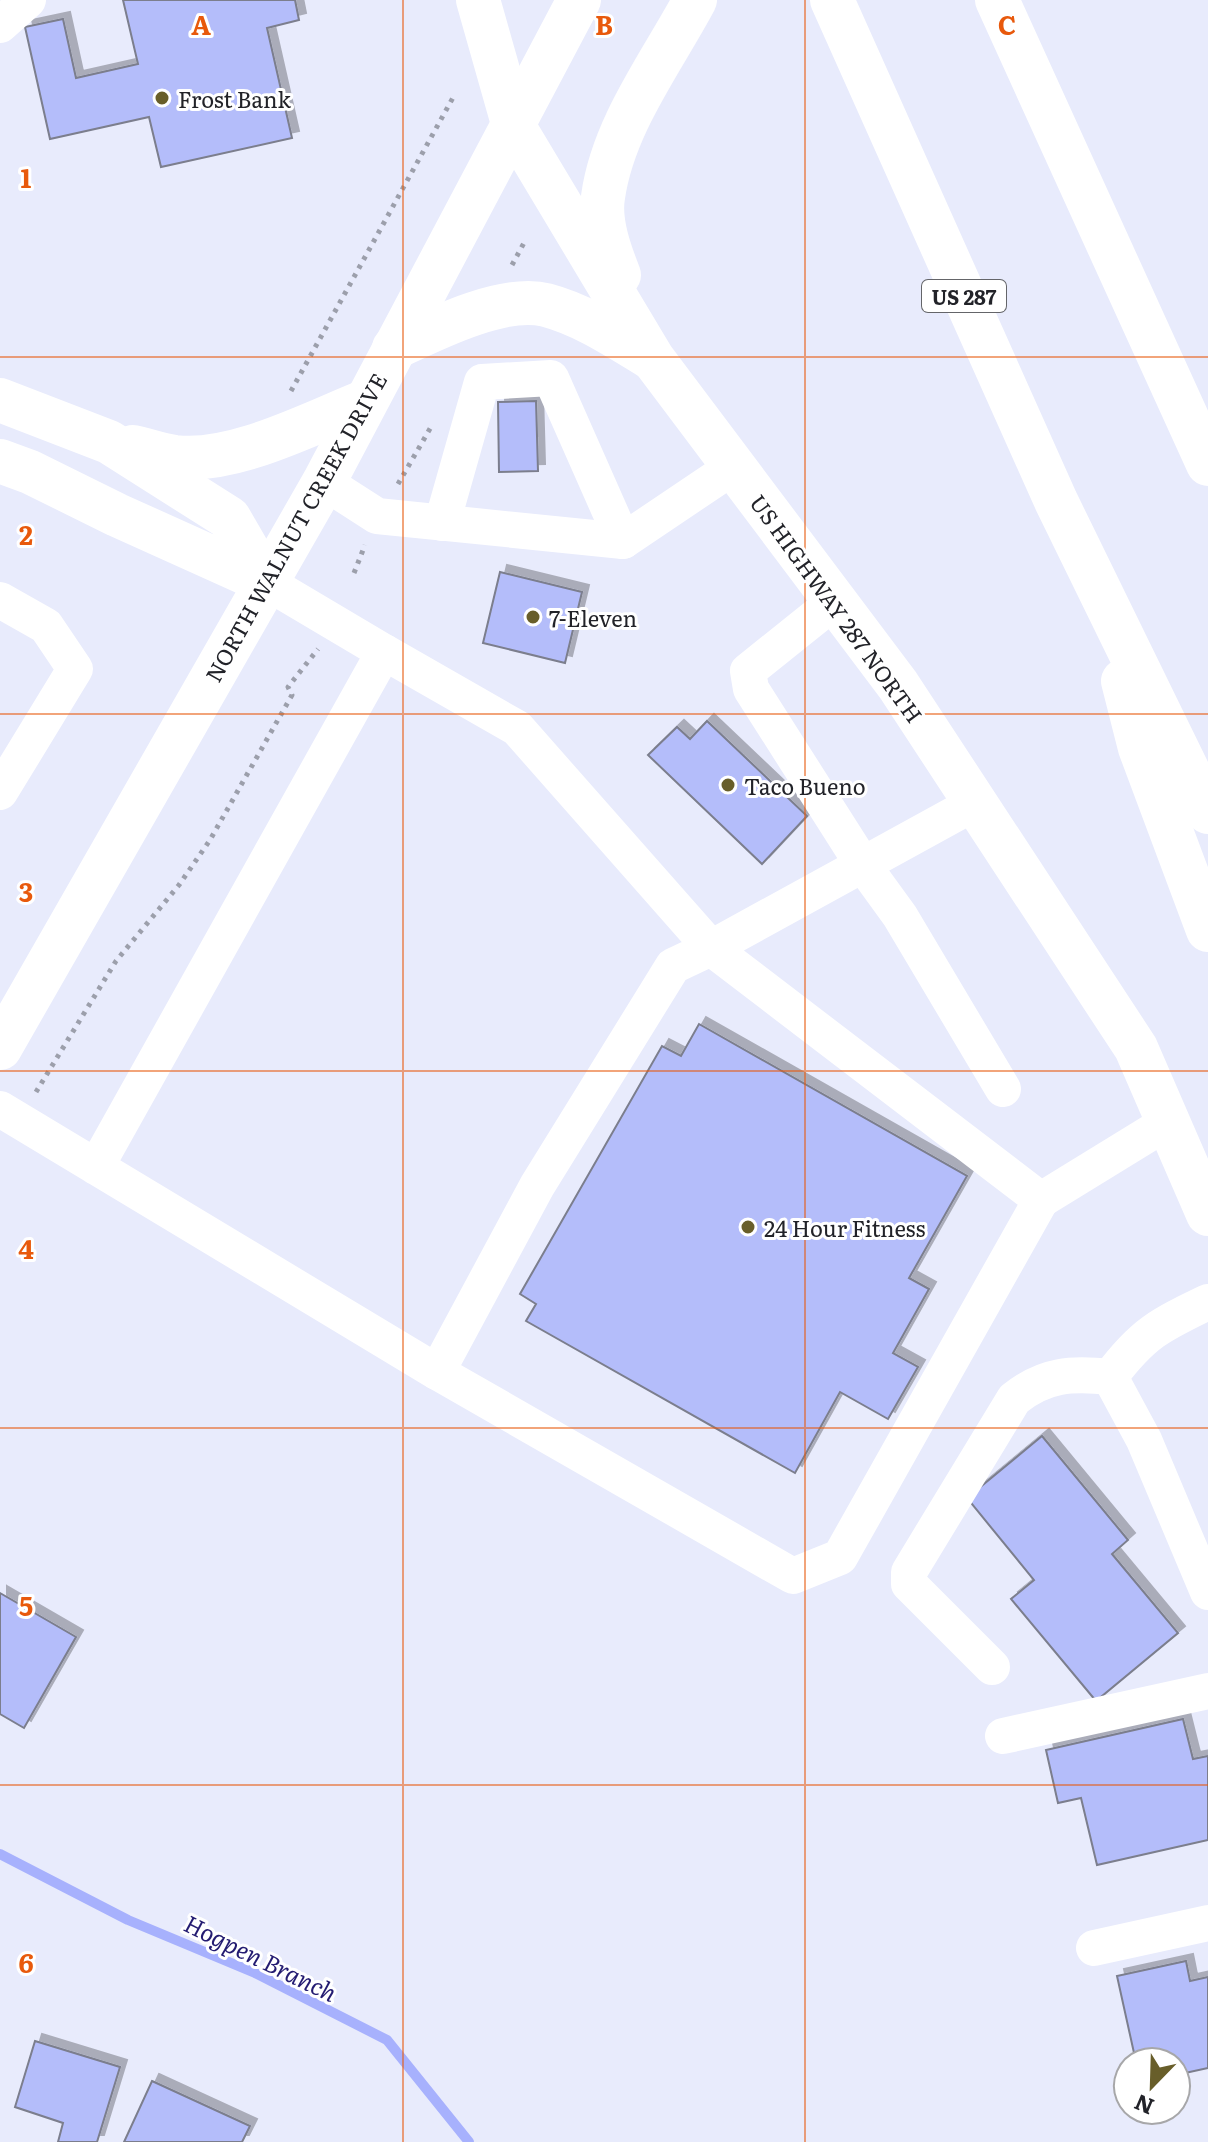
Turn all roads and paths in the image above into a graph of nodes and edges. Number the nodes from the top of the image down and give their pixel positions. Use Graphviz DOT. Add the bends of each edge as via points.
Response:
graph roads {
  1 [pos="28,0"];
  2 [pos="478,0"];
  3 [pos="579,0"];
  4 [pos="695,0"];
  5 [pos="832,0"];
  6 [pos="997,0"];
  7 [pos="0,25"];
  8 [pos="455,94"];
  9 [pos="514,127"];
  10 [pos="394,348"];
  11 [pos="653,359"];
  12 [pos="0,400"];
  13 [pos="287,402"];
  14 [pos="364,402"];
  15 [pos="109,442"];
  16 [pos="0,461"];
  17 [pos="1208,464"];
  18 [pos="733,467"];
  19 [pos="324,482"];
  20 [pos="442,523"];
  21 [pos="623,541"];
  22 [pos="266,582"];
  23 [pos="1099,590"];
  24 [pos="0,600"];
  25 [pos="834,602"];
  26 [pos="324,641"];
  27 [pos="384,652"];
  28 [pos="0,792"];
  29 [pos="975,803"];
  30 [pos="1208,812"];
  31 [pos="863,865"];
  32 [pos="1208,930"];
  33 [pos="711,948"];
  34 [pos="2,1038"];
  35 [pos="1003,1089"];
  36 [pos="9,1114"];
  37 [pos="1168,1122"];
  38 [pos="96,1167"];
  39 [pos="1041,1200"];
  40 [pos="1208,1214"];
  41 [pos="1208,1302"];
  42 [pos="437,1372"];
  43 [pos="1110,1377"];
  44 [pos="1208,1592"];
  45 [pos="992,1667"];
  46 [pos="1208,1691"];
  47 [pos="1003,1736"];
  48 [pos="1208,1923"];
  49 [pos="1094,1948"];
  1 -- 7 [label="lane"];
  2 -- 9 [label="main road, US HIGHWAY 287 NORTH"];
  3 -- 9 [label="main road, NORTH WALNUT CREEK DRIVE"];
  4 -- 11 [label="main road" via="621,131 602,198 608,247"];
  5 -- 23 [label="main road, US 287"];
  6 -- 17 [label="main road"];
  8 -- 13 [label="path"];
  9 -- 10 [label="main road, NORTH WALNUT CREEK DRIVE"];
  9 -- 11 [label="main road, US HIGHWAY 287 NORTH"];
  10 -- 11 [label="main road" via="448,323 504,307 543,304"];
  10 -- 14 [label="main road, NORTH WALNUT CREEK DRIVE"];
  11 -- 18 [label="main road, US HIGHWAY 287 NORTH"];
  12 -- 15 [label="main road"];
  14 -- 15 [label="main road" via="264,442 217,454 177,457"];
  14 -- 19 [label="main road, NORTH WALNUT CREEK DRIVE"];
  15 -- 22 [label="main road" via="229,518"];
  16 -- 22 [label="main road"];
  18 -- 21 [label="lane"];
  18 -- 25 [label="main road, US HIGHWAY 287 NORTH"];
  19 -- 20 [label="lane" via="377,516"];
  19 -- 22 [label="main road, NORTH WALNUT CREEK DRIVE"];
  20 -- 21 [label="lane"];
  20 -- 21 [label="lane" via="482,382 551,378"];
  22 -- 27 [label="lane"];
  22 -- 34 [label="main road, NORTH WALNUT CREEK DRIVE"];
  23 -- 30 [label="main road, US 287"];
  23 -- 32 [label="main road" via="1140,748"];
  24 -- 28 [label="lane" via="46,626 75,669"];
  25 -- 29 [label="main road, US HIGHWAY 287 NORTH" via="898,685"];
  25 -- 31 [label="lane" via="748,671 751,689"];
  26 -- 36 [label="path" via="288,687 292,695 210,840 116,961"];
  27 -- 33 [label="lane" via="517,728"];
  27 -- 38 [label="lane"];
  29 -- 31 [label="lane"];
  29 -- 37 [label="main road, US HIGHWAY 287 NORTH" via="1136,1048"];
  31 -- 33 [label="lane"];
  31 -- 35 [label="lane" via="900,916"];
  33 -- 39 [label="lane"];
  33 -- 42 [label="lane" via="673,966 537,1186"];
  36 -- 38 [label="lane"];
  37 -- 39 [label="lane"];
  37 -- 40 [label="main road, US HIGHWAY 287 NORTH"];
  38 -- 42 [label="lane"];
  39 -- 42 [label="lane" via="840,1557 793,1576"];
  41 -- 43 [label="lane" via="1156,1326 1133,1345"];
  43 -- 44 [label="lane" via="1144,1440"];
  43 -- 45 [label="lane" via="1051,1377 1014,1399 909,1572 909,1584"];
  46 -- 47 [label="lane"];
  48 -- 49 [label="lane"];
}
